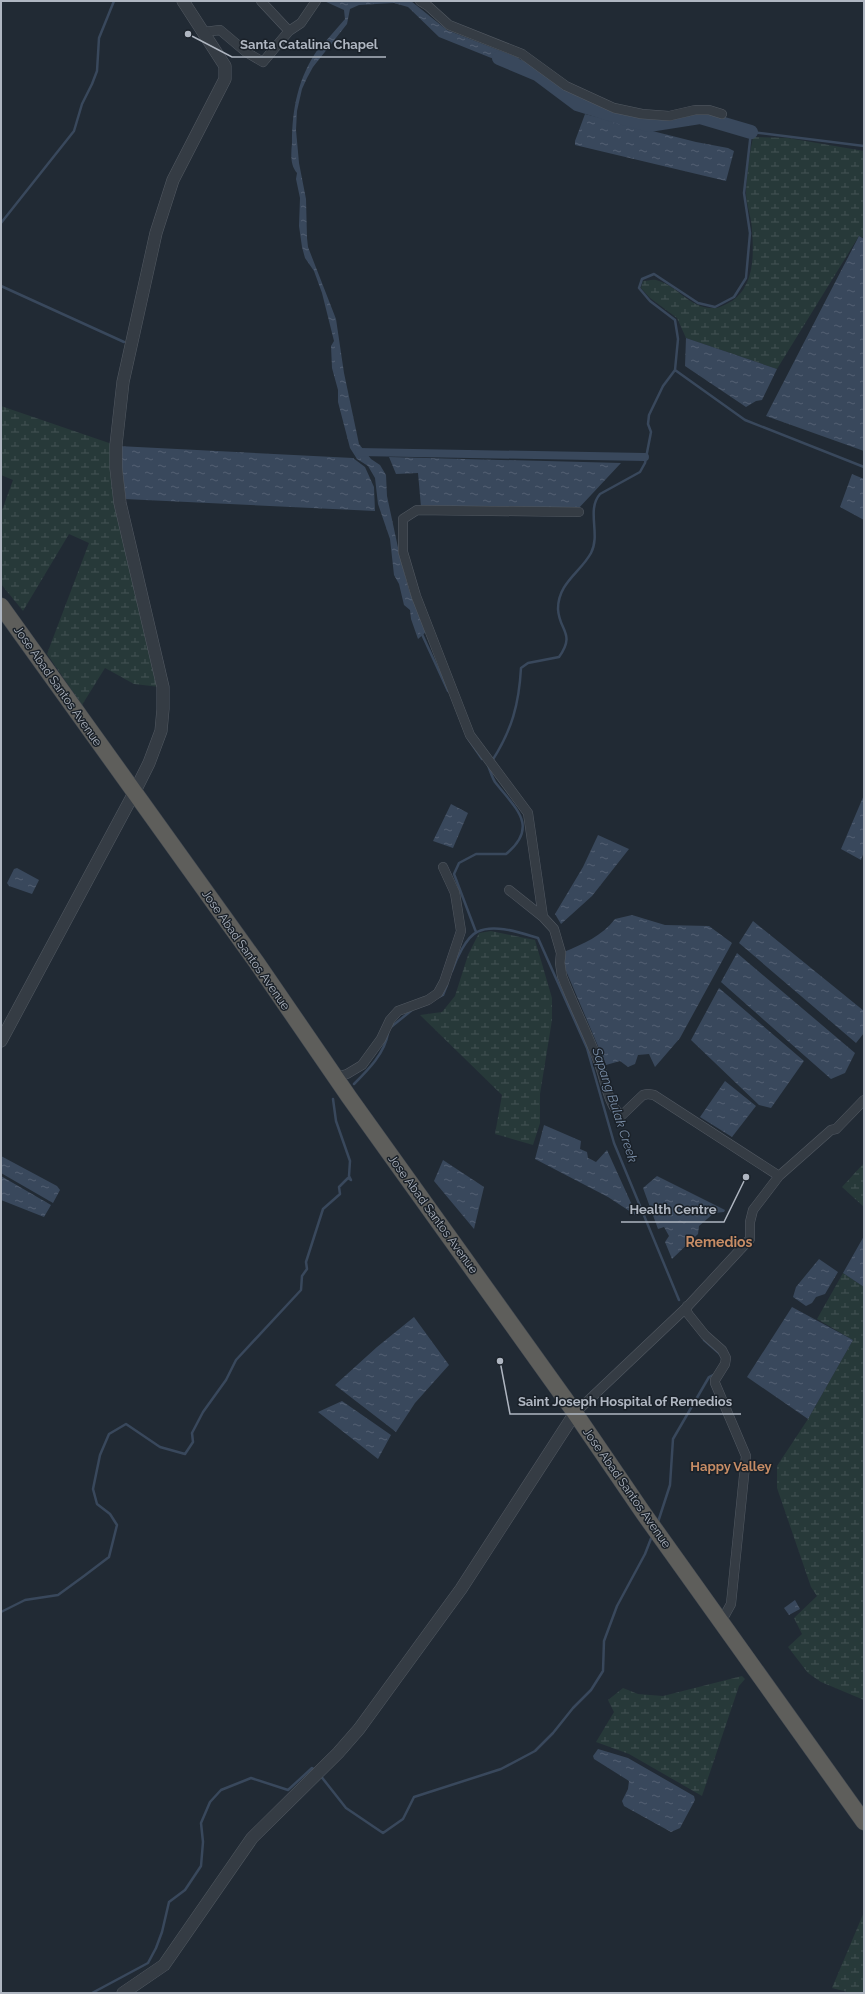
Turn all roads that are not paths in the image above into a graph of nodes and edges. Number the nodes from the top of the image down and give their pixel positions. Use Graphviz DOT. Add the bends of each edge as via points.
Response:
graph roads {
  1 [pos="183,1"];
  2 [pos="261,1"];
  3 [pos="420,1"];
  4 [pos="314,5"];
  5 [pos="289,31"];
  6 [pos="204,32"];
  7 [pos="722,114"];
  8 [pos="579,512"];
  9 [pos="1,606"];
  10 [pos="134,793"];
  11 [pos="443,867"];
  12 [pos="509,890"];
  13 [pos="543,917"];
  14 [pos="1,1041"];
  15 [pos="336,1078"];
  16 [pos="864,1100"];
  17 [pos="779,1176"];
  18 [pos="688,1306"];
  19 [pos="575,1413"];
  20 [pos="721,1622"];
  21 [pos="864,1822"];
  22 [pos="123,1993"];
  1 -- 6 [label="street"];
  2 -- 5 [label="street"];
  3 -- 7 [label="street" via="449,25 522,54 566,86 614,108 669,116 695,110 709,110"];
  4 -- 5 [label="street" via="301,23"];
  5 -- 6 [label="street" via="263,62 246,52 220,30"];
  6 -- 10 [label="street" via="225,66 225,79 173,180 156,233 123,382 116,445 120,503 163,687 161,731"];
  8 -- 13 [label="street" via="417,510 403,519 403,552 416,596 470,735 528,814"];
  9 -- 10 [label="highway, Jose Abad Santos Avenue"];
  10 -- 14 [label="street"];
  10 -- 15 [label="highway, Jose Abad Santos Avenue" via="257,963"];
  11 -- 15 [label="street" via="455,893 461,931 444,982 438,993 428,1000 398,1012 390,1020 381,1039 362,1064"];
  12 -- 13 [label="street"];
  13 -- 17 [label="street" via="554,930 561,953 562,976 599,1063 603,1082 614,1109 621,1116 643,1095 654,1095"];
  15 -- 19 [label="highway, Jose Abad Santos Avenue"];
  16 -- 17 [label="street" via="836,1129 830,1130"];
  17 -- 18 [label="street" via="751,1215 750,1240"];
  18 -- 19 [label="street"];
  18 -- 20 [label="street" via="689,1315 726,1358 715,1383 746,1456 731,1604"];
  19 -- 20 [label="highway, Jose Abad Santos Avenue"];
  19 -- 22 [label="street" via="457,1594 381,1701 338,1753 252,1838 164,1965"];
  20 -- 21 [label="highway, Jose Abad Santos Avenue"];
}
